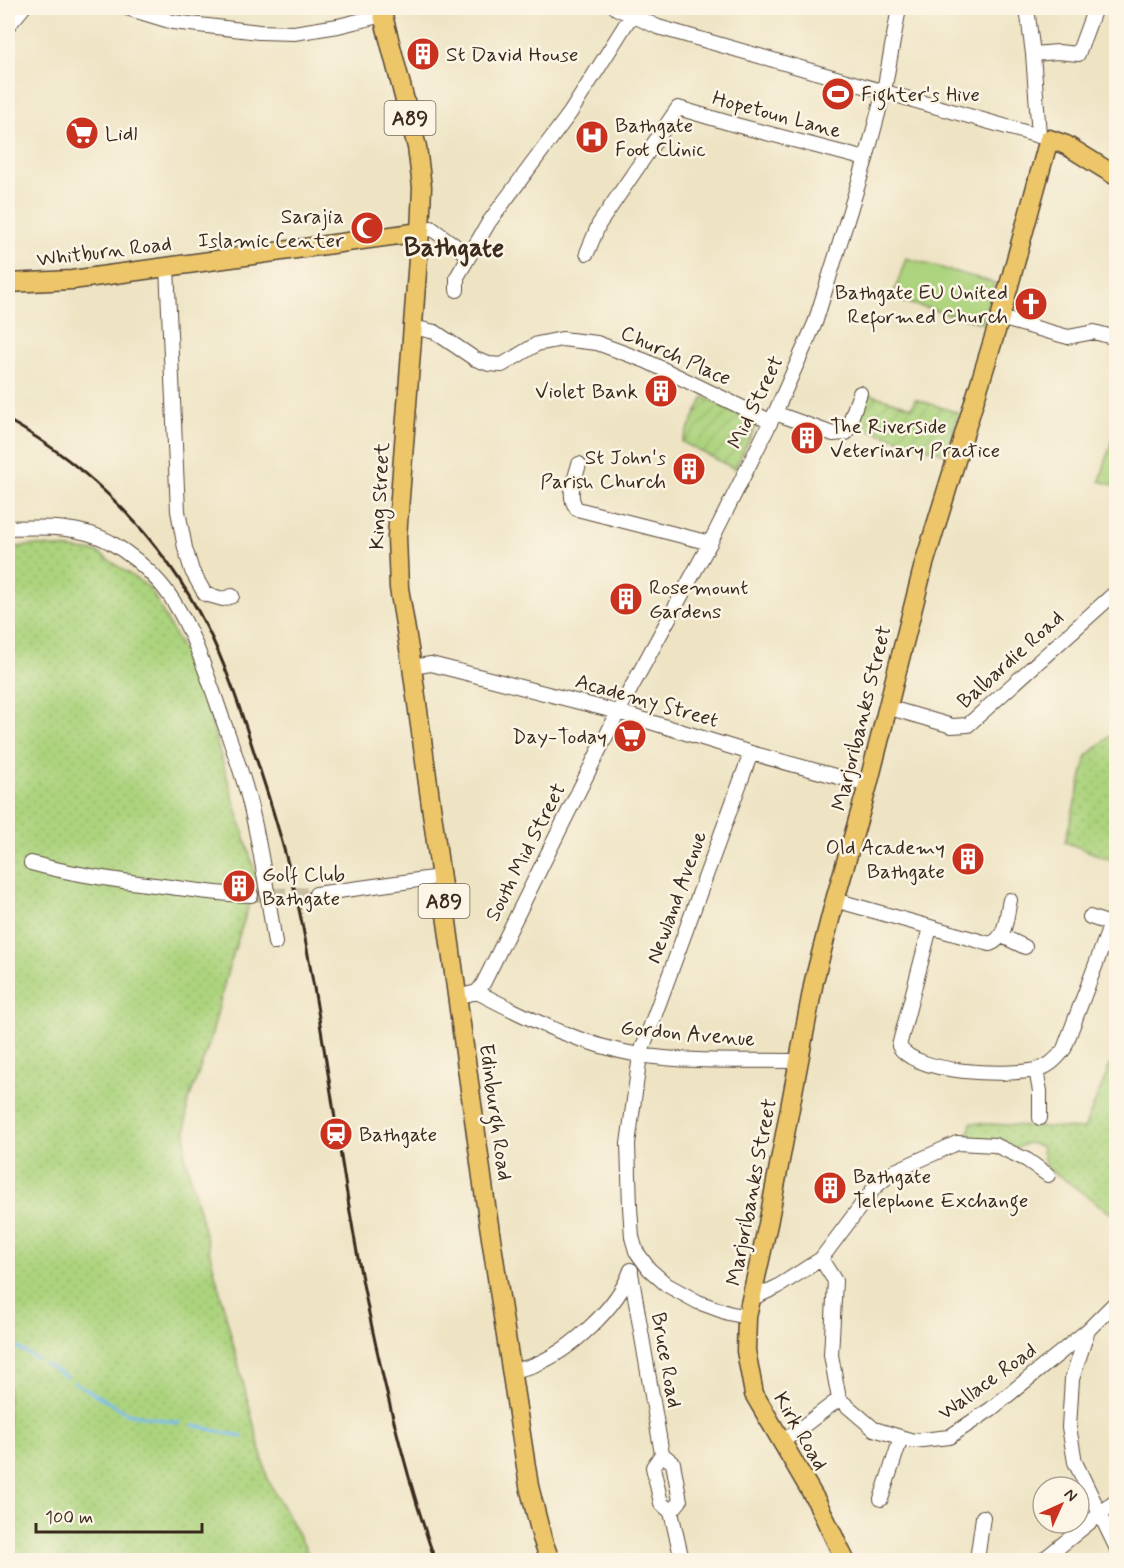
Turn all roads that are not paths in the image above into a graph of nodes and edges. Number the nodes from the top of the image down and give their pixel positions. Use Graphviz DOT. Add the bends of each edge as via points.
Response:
graph roads {
  1 [pos="23,8"];
  2 [pos="127,8"];
  3 [pos="616,8"];
  4 [pos="899,8"];
  5 [pos="1027,8"];
  6 [pos="1095,8"];
  7 [pos="382,11"];
  8 [pos="634,11"];
  9 [pos="8,26"];
  10 [pos="1033,54"];
  11 [pos="884,91"];
  12 [pos="1044,137"];
  13 [pos="866,159"];
  14 [pos="1116,176"];
  15 [pos="420,232"];
  16 [pos="587,253"];
  17 [pos="470,256"];
  18 [pos="167,267"];
  19 [pos="8,283"];
  20 [pos="457,290"];
  21 [pos="1000,318"];
  22 [pos="412,327"];
  23 [pos="1116,338"];
  24 [pos="860,393"];
  25 [pos="773,417"];
  26 [pos="580,471"];
  27 [pos="8,528"];
  28 [pos="710,543"];
  29 [pos="1116,592"];
  30 [pos="232,596"];
  31 [pos="412,667"];
  32 [pos="887,707"];
  33 [pos="618,712"];
  34 [pos="751,753"];
  35 [pos="868,785"];
  36 [pos="31,863"];
  37 [pos="440,877"];
  38 [pos="316,894"];
  39 [pos="251,895"];
  40 [pos="835,900"];
  41 [pos="1010,900"];
  42 [pos="1090,917"];
  43 [pos="1114,925"];
  44 [pos="930,928"];
  45 [pos="1002,936"];
  46 [pos="275,943"];
  47 [pos="1025,947"];
  48 [pos="477,992"];
  49 [pos="457,997"];
  50 [pos="640,1055"];
  51 [pos="800,1061"];
  52 [pos="1036,1070"];
  53 [pos="1040,1118"];
  54 [pos="1048,1175"];
  55 [pos="636,1251"];
  56 [pos="821,1259"];
  57 [pos="631,1273"];
  58 [pos="753,1298"];
  59 [pos="1116,1302"];
  60 [pos="747,1317"];
  61 [pos="1088,1330"];
  62 [pos="512,1371"];
  63 [pos="839,1399"];
  64 [pos="902,1438"];
  65 [pos="781,1443"];
  66 [pos="662,1454"];
  67 [pos="881,1499"];
  68 [pos="1116,1501"];
  69 [pos="671,1512"];
  70 [pos="1100,1513"];
  71 [pos="982,1516"];
  72 [pos="1116,1547"];
  73 [pos="550,1560"];
  74 [pos="682,1560"];
  75 [pos="844,1560"];
  76 [pos="977,1560"];
  77 [pos="1044,1560"];
  1 -- 9 [label="street"];
  2 -- 7 [label="street" via="173,22 294,33 338,26"];
  3 -- 8 [label="street"];
  4 -- 11 [label="street, Mid Street"];
  5 -- 10 [label="street"];
  6 -- 10 [label="street" via="1078,54"];
  7 -- 15 [label="main road, A89" via="417,147 422,187"];
  8 -- 11 [label="street" via="658,27"];
  8 -- 17 [label="street" via="570,113 489,222"];
  10 -- 12 [label="street"];
  11 -- 12 [label="street"];
  11 -- 13 [label="street, Mid Street"];
  12 -- 14 [label="main road" via="1085,155"];
  12 -- 21 [label="main road, Marjoribanks Street"];
  13 -- 16 [label="street, Hopetoun Lane" via="678,108 599,224"];
  13 -- 25 [label="street, Mid Street" via="815,323"];
  15 -- 17 [label="street" via="431,228"];
  15 -- 18 [label="main road, Whitburn Road"];
  15 -- 22 [label="main road, A89"];
  17 -- 20 [label="street" via="457,277"];
  18 -- 19 [label="main road, Whitburn Road" via="72,280"];
  18 -- 30 [label="street" via="175,465 185,548 204,594"];
  21 -- 23 [label="street" via="1068,337 1094,332"];
  21 -- 32 [label="main road, Marjoribanks Street" via="924,564"];
  22 -- 25 [label="street, Church Place" via="435,332 489,364 502,365 537,344 554,340 597,343"];
  22 -- 31 [label="main road, King Street / A89" via="397,537 399,588"];
  24 -- 25 [label="street, Church Place" via="846,433 833,434"];
  25 -- 28 [label="street, Mid Street"];
  26 -- 28 [label="street" via="570,495 577,509"];
  27 -- 46 [label="street" via="49,528 108,541 139,561 161,583 202,658 243,779"];
  28 -- 33 [label="street, Mid Street"];
  29 -- 32 [label="street, Balbardie Road" via="968,725 952,726"];
  31 -- 33 [label="street, Academy Street" via="431,664"];
  31 -- 37 [label="main road, Edinburgh Road / A89"];
  32 -- 35 [label="main road, Marjoribanks Street"];
  33 -- 34 [label="street, Academy Street"];
  33 -- 48 [label="street, South Mid Street"];
  34 -- 35 [label="street, Academy Street"];
  34 -- 50 [label="street, Newland Avenue"];
  35 -- 40 [label="main road, Marjoribanks Street"];
  36 -- 39 [label="street" via="123,881"];
  37 -- 38 [label="street"];
  37 -- 49 [label="main road, Edinburgh Road / A89"];
  40 -- 44 [label="street"];
  40 -- 51 [label="main road, Marjoribanks Street" via="814,981"];
  41 -- 45 [label="street"];
  42 -- 43 [label="street"];
  43 -- 52 [label="street" via="1065,1049 1058,1058"];
  44 -- 45 [label="street" via="990,944"];
  44 -- 52 [label="street" via="899,1040 903,1053 963,1072"];
  45 -- 47 [label="street"];
  48 -- 49 [label="street"];
  48 -- 50 [label="street, Gordon Avenue" via="568,1035"];
  49 -- 62 [label="main road, Edinburgh Road / A89"];
  50 -- 51 [label="street, Gordon Avenue"];
  50 -- 55 [label="street, Newland Avenue" via="628,1144"];
  51 -- 58 [label="main road, Marjoribanks Street"];
  52 -- 53 [label="street"];
  54 -- 56 [label="street" via="995,1145 957,1143 893,1172 875,1187"];
  55 -- 57 [label="street"];
  55 -- 60 [label="street" via="667,1285 698,1302"];
  56 -- 58 [label="street"];
  56 -- 63 [label="street" via="836,1281 831,1355"];
  57 -- 62 [label="street" via="592,1326 557,1353"];
  57 -- 66 [label="street, Bruce Road"];
  58 -- 60 [label="main road, Marjoribanks Street"];
  59 -- 61 [label="street, Wallace Road"];
  60 -- 65 [label="main road, Kirk Road" via="746,1352 754,1394"];
  61 -- 64 [label="street, Wallace Road" via="991,1409 949,1437 913,1441"];
  61 -- 70 [label="street" via="1072,1380 1069,1427 1075,1462"];
  62 -- 73 [label="main road, Edinburgh Road / A89" via="529,1486"];
  63 -- 64 [label="street, Wallace Road" via="874,1429"];
  63 -- 65 [label="street"];
  64 -- 67 [label="street"];
  65 -- 75 [label="main road, Kirk Road" via="817,1502"];
  66 -- 69 [label="street, Bruce Road" via="653,1467 661,1503"];
  66 -- 69 [label="street, Bruce Road" via="673,1463 680,1501"];
  68 -- 70 [label="street"];
  69 -- 74 [label="street, Bruce Road"];
  70 -- 72 [label="street"];
  70 -- 77 [label="street"];
  71 -- 76 [label="street"];
}
